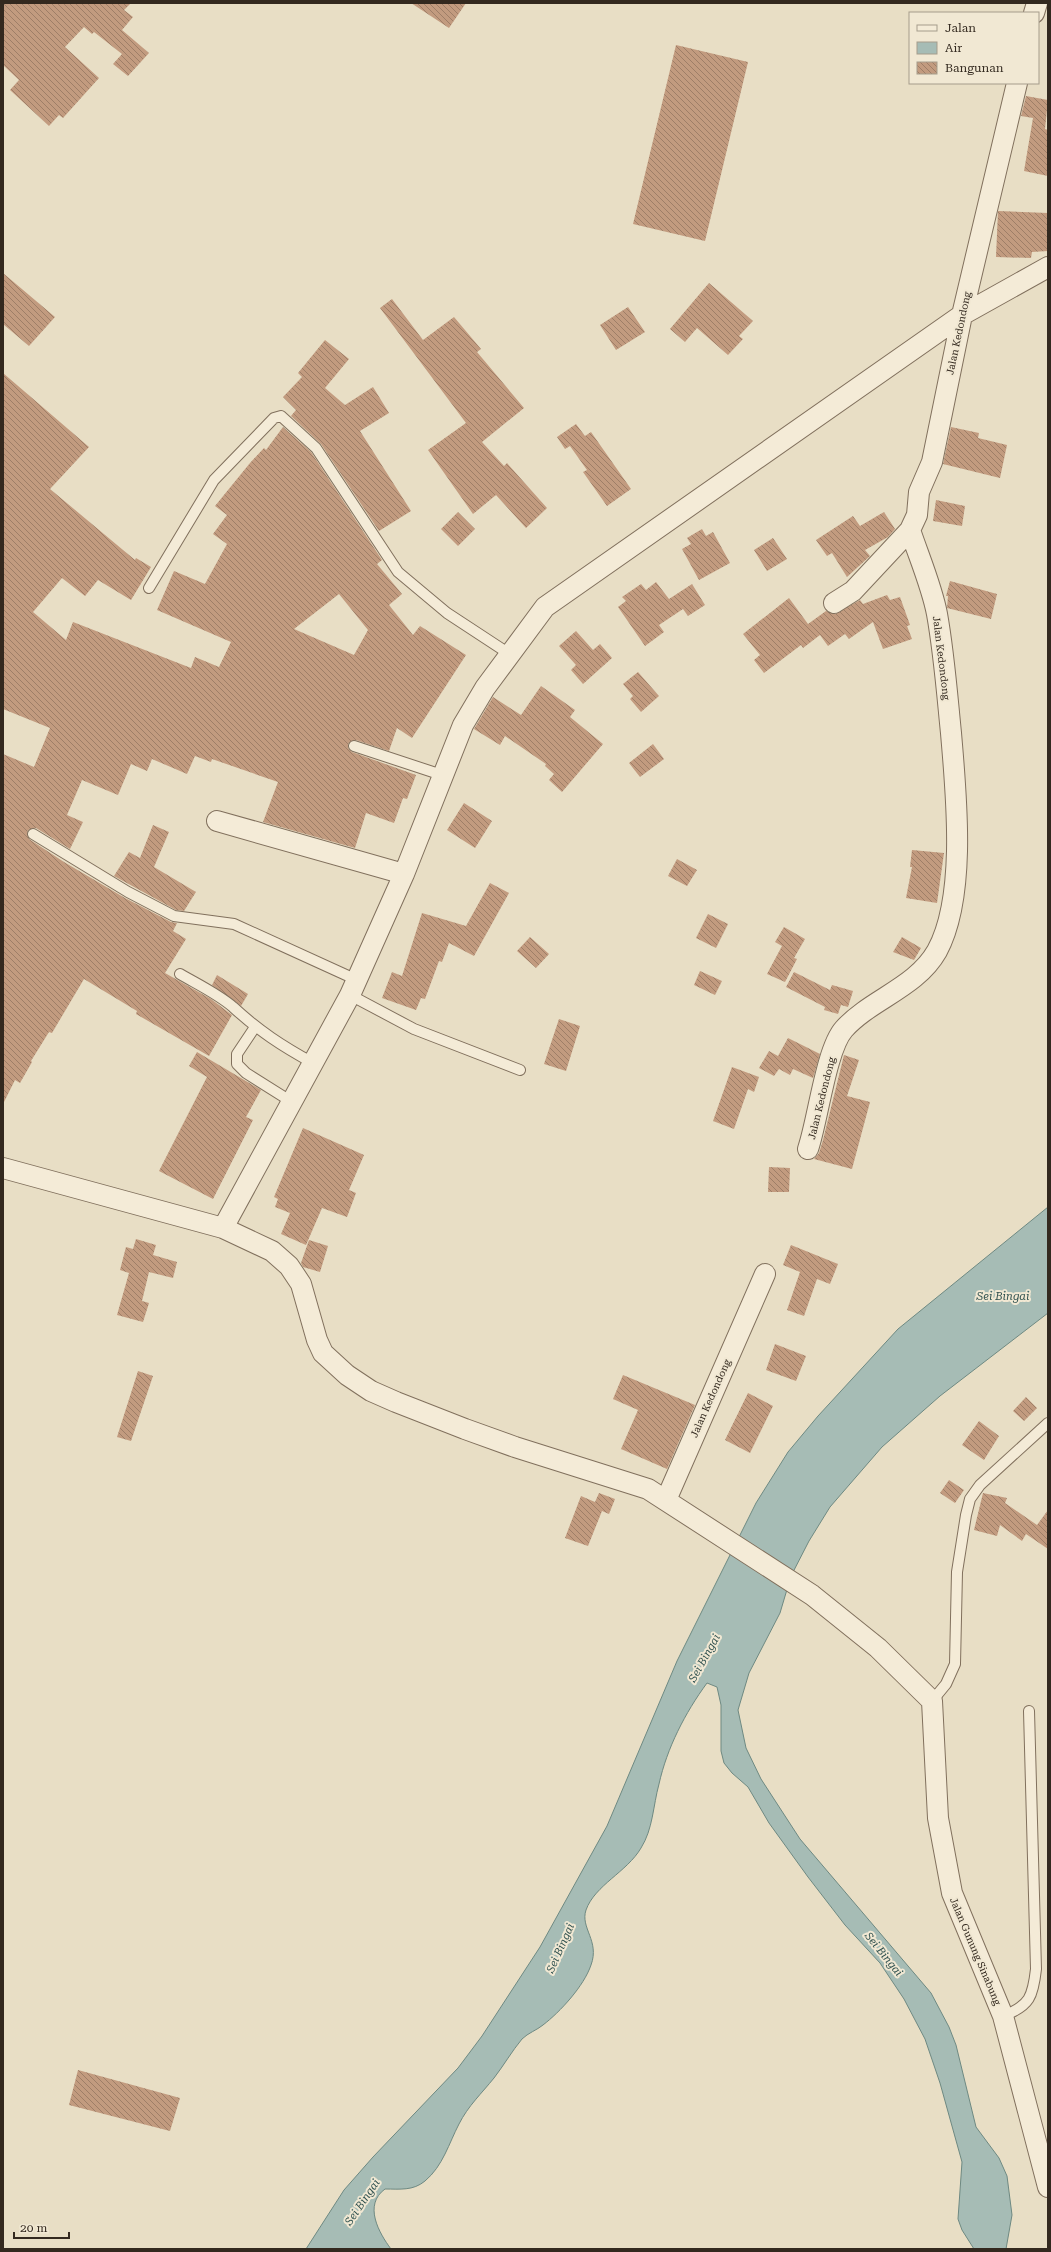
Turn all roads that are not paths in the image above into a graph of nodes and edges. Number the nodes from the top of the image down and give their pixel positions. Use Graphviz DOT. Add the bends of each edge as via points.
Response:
graph roads {
  1 [pos="1017,84"];
  2 [pos="1048,267"];
  3 [pos="962,314"];
  4 [pos="910,530"];
  5 [pos="149,588"];
  6 [pos="834,603"];
  7 [pos="511,655"];
  8 [pos="354,746"];
  9 [pos="442,775"];
  10 [pos="217,822"];
  11 [pos="33,834"];
  12 [pos="404,874"];
  13 [pos="180,974"];
  14 [pos="353,988"];
  15 [pos="255,1027"];
  16 [pos="313,1064"];
  17 [pos="520,1070"];
  18 [pos="292,1102"];
  19 [pos="808,1149"];
  20 [pos="3,1168"];
  21 [pos="223,1228"];
  22 [pos="765,1274"];
  23 [pos="1048,1423"];
  24 [pos="666,1500"];
  25 [pos="932,1701"];
  26 [pos="1029,1711"];
  27 [pos="1003,2016"];
  28 [pos="1048,2187"];
  1 -- 3 [label="street, Jalan Kedondong"];
  2 -- 3 [label="street"];
  3 -- 4 [label="street, Jalan Kedondong" via="932,462 919,492 916,515"];
  3 -- 7 [label="street" via="545,607"];
  4 -- 6 [label="street" via="853,591"];
  4 -- 19 [label="street, Jalan Kedondong" via="937,613 944,666 957,810 956,865 951,902 937,950 924,969 894,993 863,1011 842,1031 831,1055"];
  5 -- 7 [label="lane" via="214,480 274,418 281,416 316,448 398,572 447,613"];
  7 -- 9 [label="street" via="485,688 463,725"];
  8 -- 9 [label="lane"];
  9 -- 12 [label="street"];
  10 -- 12 [label="street"];
  11 -- 14 [label="lane" via="128,892 174,916 234,924"];
  12 -- 14 [label="street"];
  13 -- 15 [label="lane" via="233,1007"];
  14 -- 16 [label="street"];
  14 -- 17 [label="lane" via="414,1029"];
  15 -- 16 [label="lane"];
  15 -- 18 [label="lane" via="237,1054 237,1064 246,1073"];
  16 -- 18 [label="street"];
  18 -- 21 [label="street"];
  20 -- 21 [label="street"];
  21 -- 24 [label="street" via="272,1251 289,1266 301,1284 323,1353 347,1375 371,1391 515,1447 648,1489"];
  22 -- 24 [label="street, Jalan Kedondong"];
  23 -- 25 [label="lane" via="980,1485 970,1499 957,1572 955,1664 946,1684"];
  24 -- 25 [label="street" via="812,1595 878,1648"];
  25 -- 27 [label="street, Jalan Gunung Sinabung" via="938,1818 952,1893"];
  26 -- 27 [label="lane" via="1036,1969 1034,1988 1028,2000 1019,2010"];
  27 -- 28 [label="street, Jalan Gunung Sinabung"];
}
